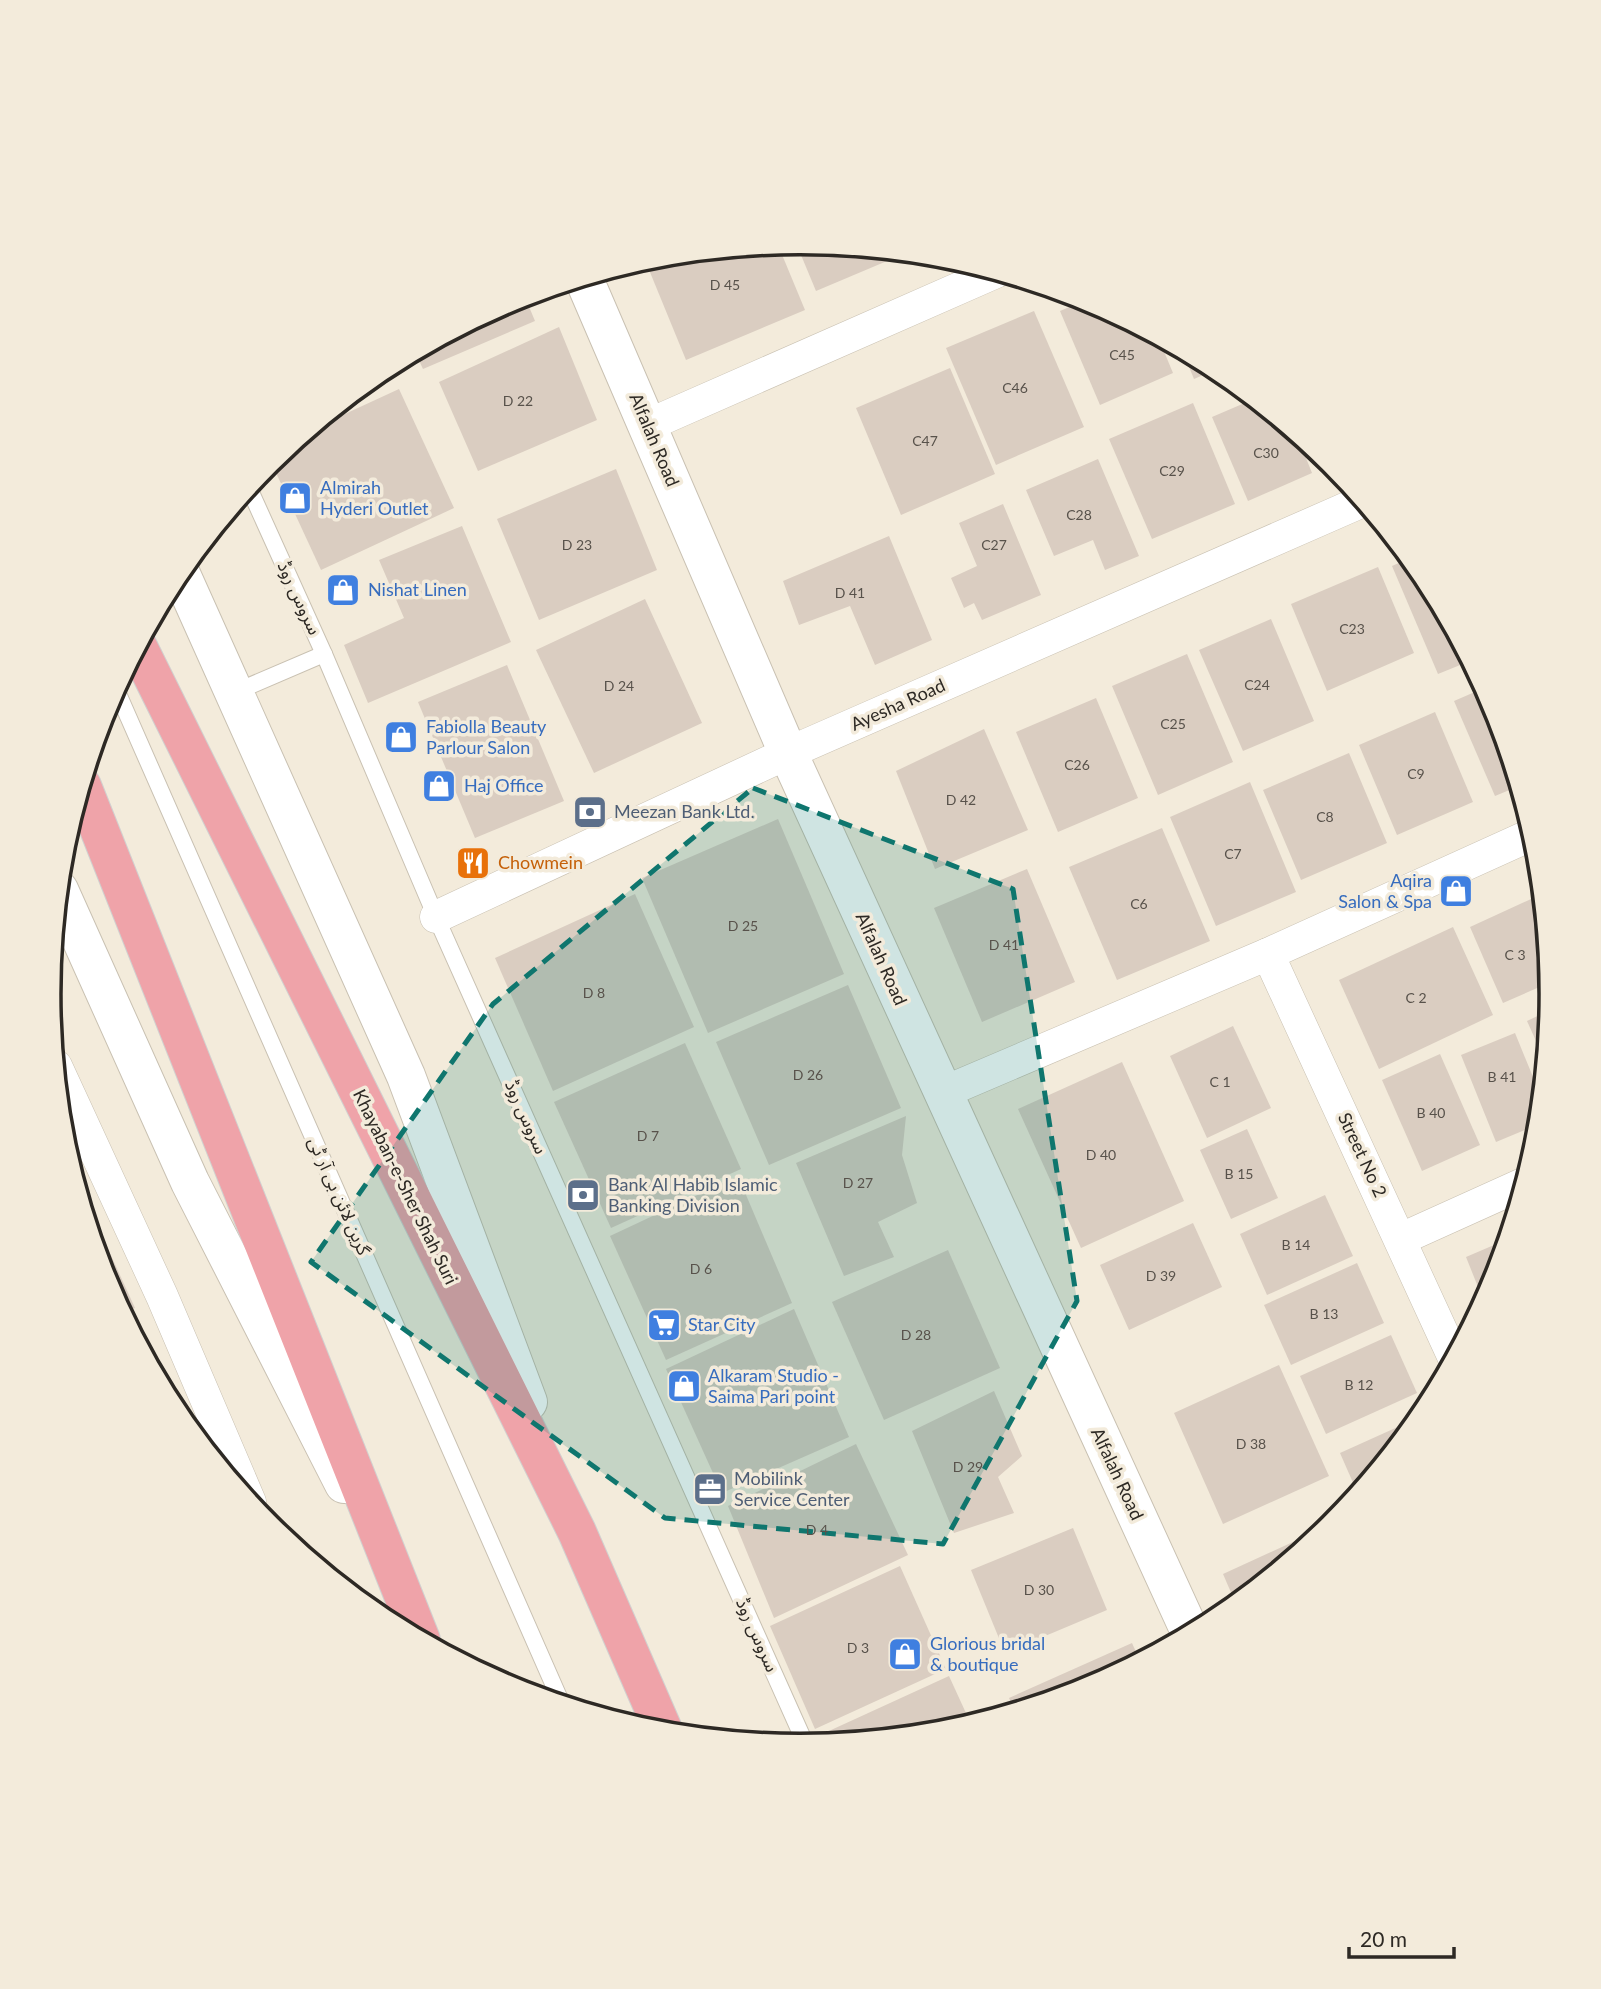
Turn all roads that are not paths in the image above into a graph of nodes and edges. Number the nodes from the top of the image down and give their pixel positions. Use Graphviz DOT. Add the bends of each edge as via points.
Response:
graph roads {
  1 [pos="975,276"];
  2 [pos="587,287"];
  3 [pos="648,425"];
  4 [pos="254,498"];
  5 [pos="1354,505"];
  6 [pos="186,585"];
  7 [pos="324,654"];
  8 [pos="145,662"];
  9 [pos="233,693"];
  10 [pos="122,703"];
  11 [pos="788,753"];
  12 [pos="87,799"];
  13 [pos="1523,838"];
  14 [pos="67,908"];
  15 [pos="436,917"];
  16 [pos="1268,954"];
  17 [pos="942,1093"];
  18 [pos="69,1098"];
  19 [pos="1514,1188"];
  20 [pos="1401,1239"];
  21 [pos="1450,1348"];
  22 [pos="206,1431"];
  23 [pos="216,1447"];
  24 [pos="577,1532"];
  25 [pos="1187,1624"];
  26 [pos="415,1625"];
  27 [pos="415,1625"];
  28 [pos="557,1693"];
  29 [pos="659,1720"];
  30 [pos="801,1734"];
  1 -- 3 [label="street"];
  2 -- 3 [label="main road, Alfalah Road"];
  3 -- 11 [label="main road, Alfalah Road"];
  4 -- 7 [label="lane, سروس روڈ"];
  5 -- 11 [label="street, Ayesha Road"];
  6 -- 9 [label="main road"];
  7 -- 9 [label="lane"];
  7 -- 15 [label="lane, سروس روڈ"];
  8 -- 24 [label="main road, Khayaban-e-Sher Shah Suri"];
  9 -- 24 [label="main road" via="406,1076"];
  10 -- 28 [label="lane, گرین لائن بی آر ٹی"];
  11 -- 15 [label="street, Ayesha Road"];
  11 -- 17 [label="main road, Alfalah Road"];
  12 -- 26 [label="main road"];
  13 -- 16 [label="street"];
  14 -- 27 [label="main road" via="190,1182"];
  15 -- 30 [label="lane, سروس روڈ"];
  16 -- 17 [label="street"];
  16 -- 20 [label="street, Street No 2"];
  17 -- 25 [label="main road, Alfalah Road"];
  18 -- 22 [label="street"];
  19 -- 20 [label="street"];
  20 -- 21 [label="street, Street No 2"];
  22 -- 23 [label="street"];
  24 -- 29 [label="main road, Khayaban-e-Sher Shah Suri"];
}
